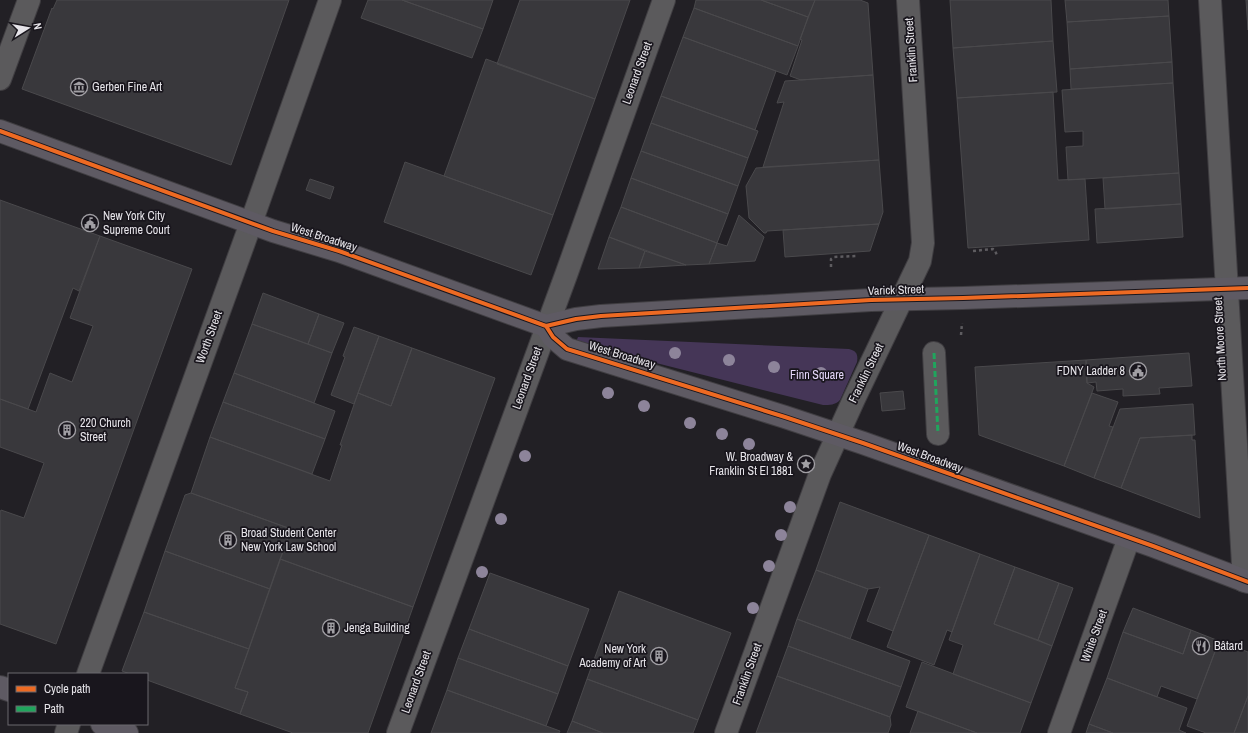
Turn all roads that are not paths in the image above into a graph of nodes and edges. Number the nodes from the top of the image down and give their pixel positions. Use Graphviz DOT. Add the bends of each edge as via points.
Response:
graph roads {
  1 [pos="29,0"];
  2 [pos="330,0"];
  3 [pos="664,0"];
  4 [pos="908,0"];
  5 [pos="1210,0"];
  6 [pos="0,79"];
  7 [pos="0,131"];
  8 [pos="251,223"];
  9 [pos="1238,288"];
  10 [pos="902,299"];
  11 [pos="546,326"];
  12 [pos="934,353"];
  13 [pos="837,434"];
  14 [pos="938,434"];
  15 [pos="1129,538"];
  16 [pos="1246,582"];
  17 [pos="88,673"];
  18 [pos="105,725"];
  19 [pos="127,733"];
  20 [pos="398,733"];
  21 [pos="726,733"];
  22 [pos="1059,733"];
  1 -- 6 [label="street"];
  2 -- 8 [label="street, Worth Street"];
  3 -- 11 [label="street, Leonard Street"];
  4 -- 10 [label="street, Franklin Street" via="922,243 920,261"];
  5 -- 9 [label="street, North Moore Street"];
  7 -- 8 [label="main road, West Broadway"];
  8 -- 11 [label="main road, West Broadway"];
  8 -- 17 [label="street, Worth Street"];
  9 -- 10 [label="main road, Varick Street"];
  9 -- 16 [label="street, North Moore Street"];
  10 -- 11 [label="main road, Varick Street" via="601,316"];
  10 -- 13 [label="street, Franklin Street"];
  11 -- 13 [label="main road, West Broadway" via="553,337 567,349"];
  11 -- 20 [label="street, Leonard Street"];
  12 -- 14 [label="street"];
  13 -- 15 [label="main road, West Broadway"];
  13 -- 21 [label="street, Franklin Street" via="815,486"];
  15 -- 16 [label="main road, West Broadway"];
  15 -- 22 [label="street, White Street"];
  18 -- 19 [label="main road"];
}
